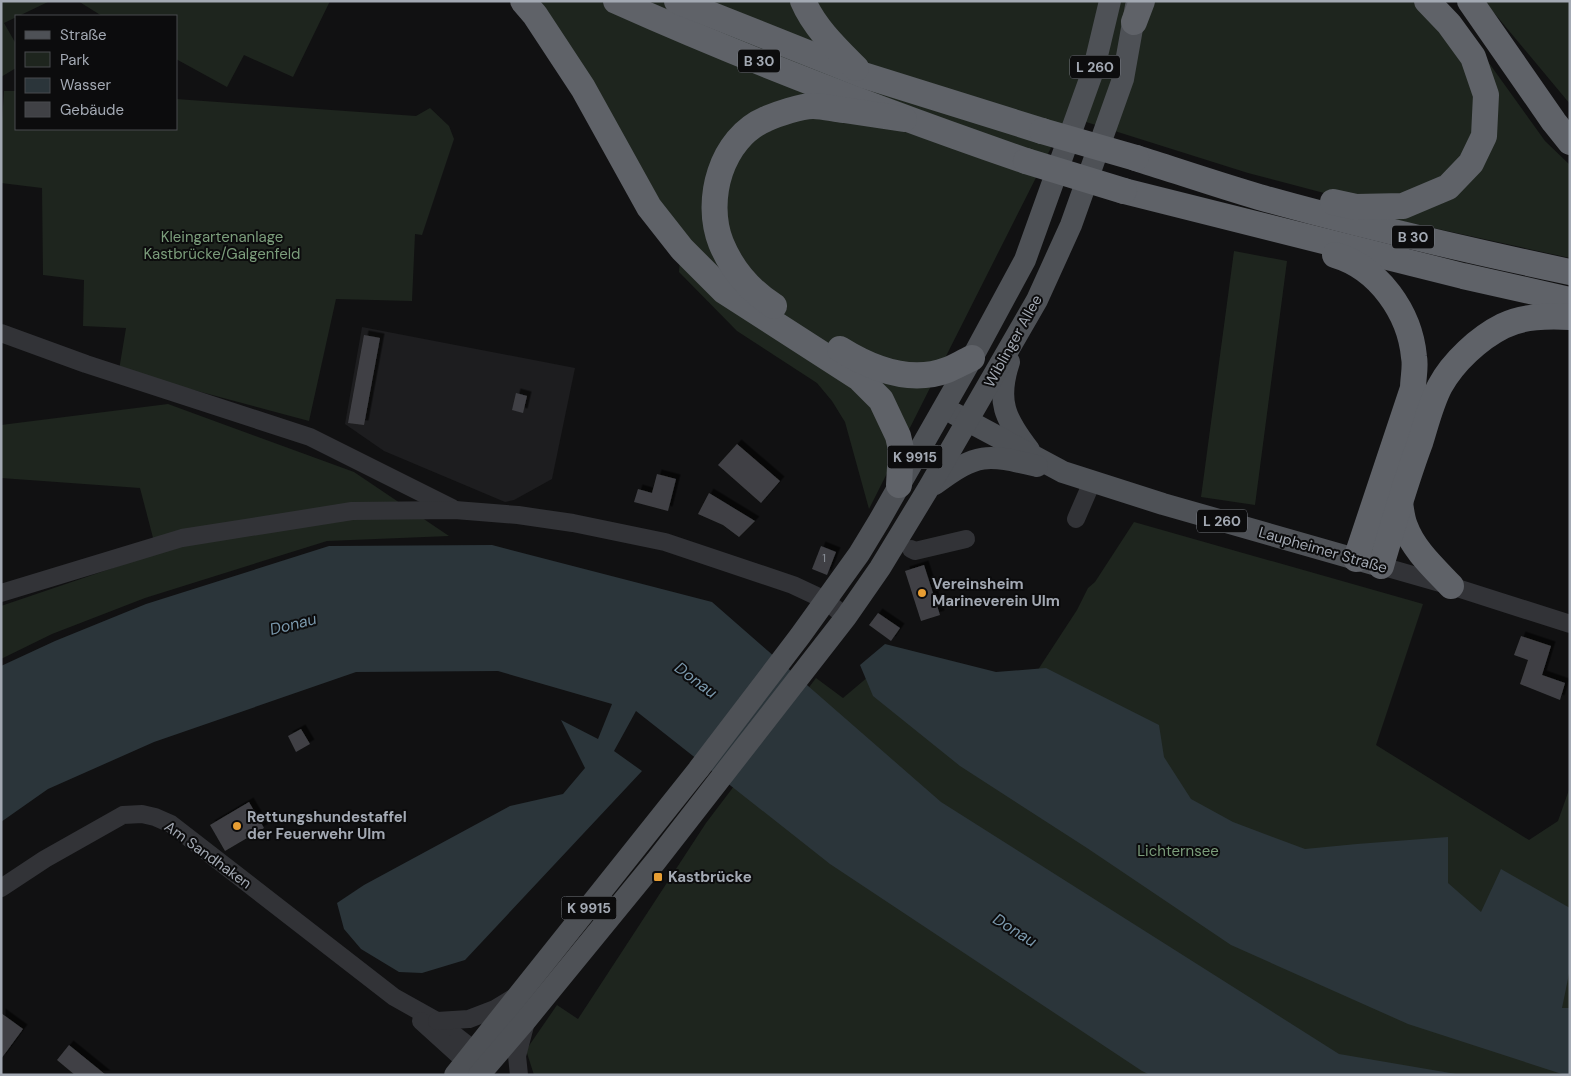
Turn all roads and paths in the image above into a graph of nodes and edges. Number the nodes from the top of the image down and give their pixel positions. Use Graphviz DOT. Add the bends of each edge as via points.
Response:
graph roads {
  1 [pos="523,1"];
  2 [pos="616,1"];
  3 [pos="677,1"];
  4 [pos="802,1"];
  5 [pos="1110,1"];
  6 [pos="1427,1"];
  7 [pos="1470,1"];
  8 [pos="1138,8"];
  9 [pos="864,75"];
  10 [pos="904,119"];
  11 [pos="1570,142"];
  12 [pos="1258,196"];
  13 [pos="1286,231"];
  14 [pos="1570,272"];
  15 [pos="1570,300"];
  16 [pos="1570,317"];
  17 [pos="1,333"];
  18 [pos="1017,337"];
  19 [pos="972,358"];
  20 [pos="943,408"];
  21 [pos="968,421"];
  22 [pos="1032,454"];
  23 [pos="1063,472"];
  24 [pos="1092,482"];
  25 [pos="928,489"];
  26 [pos="893,496"];
  27 [pos="1400,502"];
  28 [pos="455,510"];
  29 [pos="1076,519"];
  30 [pos="966,539"];
  31 [pos="910,549"];
  32 [pos="1356,559"];
  33 [pos="1381,566"];
  34 [pos="1450,586"];
  35 [pos="1,593"];
  36 [pos="825,600"];
  37 [pos="846,617"];
  38 [pos="1570,624"];
  39 [pos="1,888"];
  40 [pos="522,992"];
  41 [pos="399,1000"];
  42 [pos="437,1020"];
  43 [pos="526,1020"];
  44 [pos="475,1067"];
  45 [pos="519,1075"];
  1 -- 26 [label="highway" via="584,88 649,207 682,249 724,292 859,378 881,400 898,436 900,449"];
  2 -- 10 [label="highway, B 30"];
  3 -- 9 [label="highway, B 30"];
  4 -- 9 [label="highway" via="834,46"];
  5 -- 19 [label="main road, Wiblinger Allee / L 260" via="1094,68 1025,260"];
  6 -- 12 [label="highway" via="1473,57 1486,95 1484,136 1472,163 1448,187 1403,206 1356,207 1301,196"];
  7 -- 11 [label="highway"];
  8 -- 18 [label="main road, Wiblinger Allee / L 260" via="1123,78 1071,225"];
  9 -- 12 [label="highway, B 30, bridge"];
  10 -- 13 [label="highway, B 30, bridge" via="1026,161 1124,190"];
  10 -- 19 [label="highway" via="812,106 764,120 740,136 725,159 716,186 716,219 721,242 738,274 756,295 847,353 880,369 904,376 920,375 946,370"];
  12 -- 14 [label="highway, B 30"];
  13 -- 15 [label="highway, B 30"];
  13 -- 32 [label="highway" via="1307,247 1339,256 1364,268 1398,307 1410,332 1415,358 1413,388"];
  16 -- 27 [label="highway" via="1525,319 1503,326 1483,339 1450,370 1440,387"];
  17 -- 28 [label="street" via="310,437"];
  18 -- 21 [label="main road, Wiblinger Allee / K 9915"];
  18 -- 22 [label="main road, L 260" via="1005,372 1003,405 1009,422"];
  19 -- 20 [label="main road, Wiblinger Allee / K 9915"];
  20 -- 21 [label="main road, Laupheimer Straße"];
  20 -- 26 [label="main road, Wiblinger Allee / K 9915"];
  21 -- 22 [label="main road, Laupheimer Straße"];
  21 -- 25 [label="main road, Wiblinger Allee / K 9915"];
  22 -- 23 [label="main road, Laupheimer Straße / L 260"];
  23 -- 24 [label="main road, Laupheimer Straße / L 260"];
  23 -- 25 [label="main road" via="984,457 968,461"];
  24 -- 29 [label="street"];
  24 -- 32 [label="main road, Laupheimer Straße / L 260"];
  25 -- 37 [label="main road, Wiblinger Allee / K 9915"];
  26 -- 36 [label="main road, K 9915" via="859,554"];
  27 -- 33 [label="highway"];
  27 -- 34 [label="highway" via="1405,526 1415,545"];
  28 -- 35 [label="street" via="352,511 182,538"];
  28 -- 36 [label="street" via="564,522 665,542 793,585"];
  30 -- 31 [label="street" via="915,551"];
  32 -- 33 [label="main road, Laupheimer Straße / L 260"];
  33 -- 34 [label="street, Laupheimer Straße"];
  34 -- 38 [label="street, Laupheimer Straße"];
  36 -- 37 [label="street"];
  36 -- 40 [label="main road, K 9915" via="698,770"];
  37 -- 43 [label="main road, Wiblinger Allee / K 9915" via="656,862"];
  39 -- 41 [label="street, Am Sandhaken" via="123,815 154,817 171,824"];
  40 -- 42 [label="street" via="495,1009 469,1019"];
  40 -- 44 [label="main road, K 9915"];
  41 -- 42 [label="street, Am Sandhaken"];
  41 -- 44 [label="street, Am Sandhaken"];
  42 -- 44 [label="street, Am Sandhaken"];
  43 -- 44 [label="main road, K 9915"];
  43 -- 45 [label="street" via="517,1056"];
}
